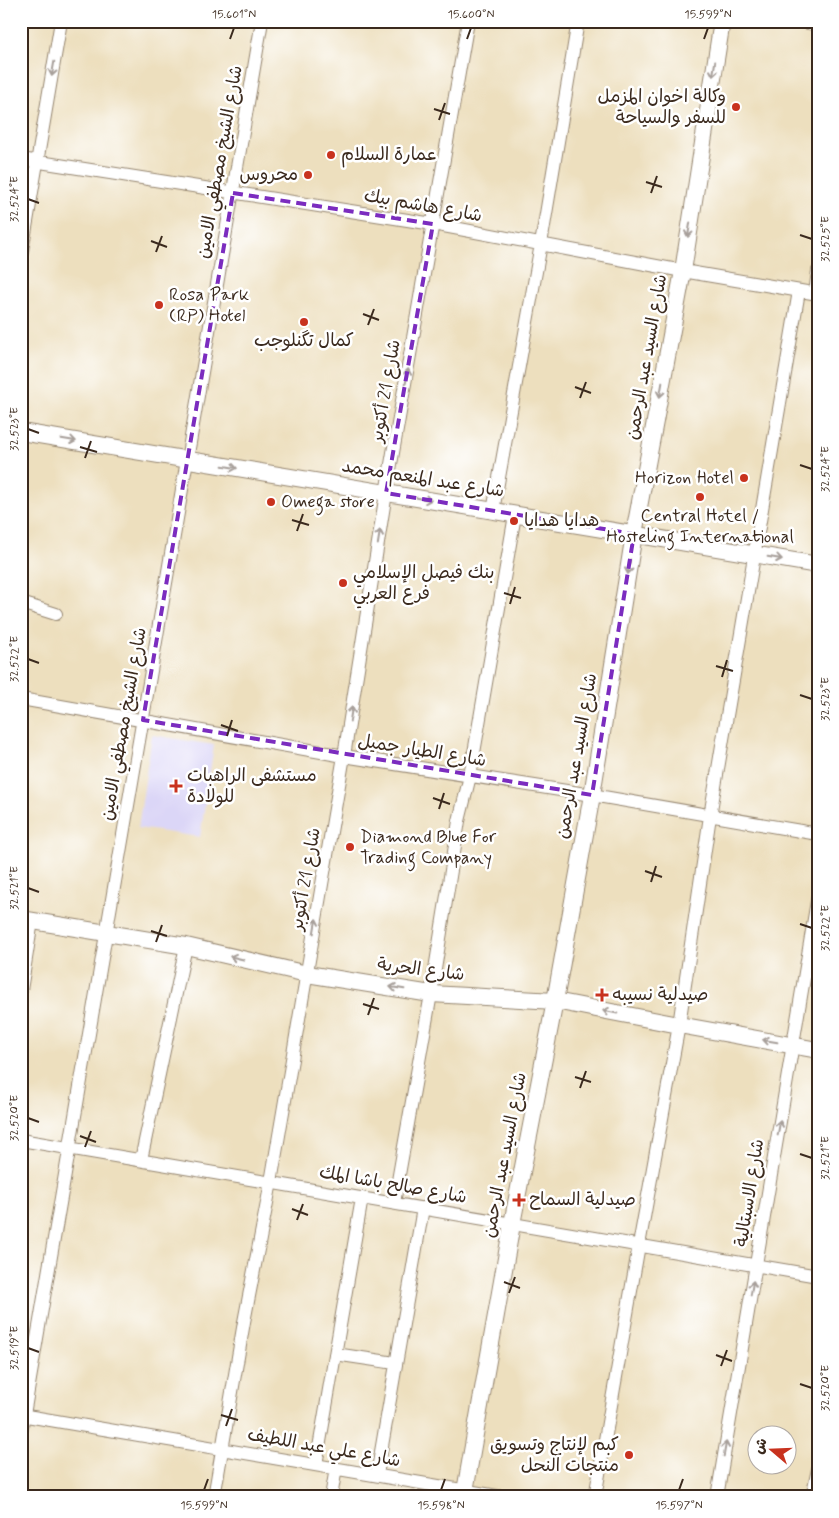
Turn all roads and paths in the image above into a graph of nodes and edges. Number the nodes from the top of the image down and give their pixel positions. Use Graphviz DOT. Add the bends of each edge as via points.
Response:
graph roads {
  1 [pos="61,21"];
  2 [pos="262,21"];
  3 [pos="468,21"];
  4 [pos="578,21"];
  5 [pos="722,21"];
  6 [pos="798,21"];
  7 [pos="818,25"];
  8 [pos="21,159"];
  9 [pos="37,162"];
  10 [pos="233,193"];
  11 [pos="433,224"];
  12 [pos="541,244"];
  13 [pos="21,257"];
  14 [pos="818,271"];
  15 [pos="683,272"];
  16 [pos="799,291"];
  17 [pos="816,294"];
  18 [pos="21,432"];
  19 [pos="187,460"];
  20 [pos="386,493"];
  21 [pos="493,511"];
  22 [pos="515,514"];
  23 [pos="634,534"];
  24 [pos="754,554"];
  25 [pos="818,565"];
  26 [pos="21,603"];
  27 [pos="56,614"];
  28 [pos="21,699"];
  29 [pos="143,720"];
  30 [pos="344,756"];
  31 [pos="470,776"];
  32 [pos="592,795"];
  33 [pos="710,816"];
  34 [pos="818,834"];
  35 [pos="818,895"];
  36 [pos="27,920"];
  37 [pos="106,932"];
  38 [pos="186,946"];
  39 [pos="307,974"];
  40 [pos="21,990"];
  41 [pos="431,994"];
  42 [pos="555,1000"];
  43 [pos="679,1026"];
  44 [pos="793,1046"];
  45 [pos="818,1050"];
  46 [pos="21,1140"];
  47 [pos="70,1148"];
  48 [pos="141,1160"];
  49 [pos="271,1182"];
  50 [pos="362,1198"];
  51 [pos="394,1203"];
  52 [pos="423,1208"];
  53 [pos="512,1224"];
  54 [pos="639,1245"];
  55 [pos="756,1265"];
  56 [pos="818,1276"];
  57 [pos="335,1354"];
  58 [pos="395,1363"];
  59 [pos="23,1415"];
  60 [pos="21,1432"];
  61 [pos="222,1449"];
  62 [pos="316,1465"];
  63 [pos="336,1468"];
  64 [pos="818,1469"];
  65 [pos="376,1475"];
  66 [pos="464,1494"];
  67 [pos="214,1497"];
  68 [pos="331,1497"];
  69 [pos="503,1497"];
  70 [pos="595,1497"];
  71 [pos="717,1497"];
  72 [pos="812,1497"];
  1 -- 9 [label="street, one-way"];
  2 -- 10 [label="street, شارع الشيخ مصطفي الامين"];
  3 -- 11 [label="street, شارع 21 أكتوبر"];
  4 -- 12 [label="street"];
  5 -- 15 [label="street, شارع السيد عبد الرحمن, one-way"];
  6 -- 7 [label="street"];
  8 -- 9 [label="street, شارع هاشم بيك"];
  9 -- 10 [label="street, شارع هاشم بيك"];
  9 -- 13 [label="street"];
  10 -- 11 [label="street, شارع هاشم بيك"];
  10 -- 19 [label="street, شارع الشيخ مصطفي الامين"];
  11 -- 12 [label="street, شارع هاشم بيك"];
  20 -- 11 [label="street, شارع 21 أكتوبر, one-way"];
  12 -- 15 [label="street, شارع هاشم بيك"];
  12 -- 21 [label="street"];
  14 -- 17 [label="street"];
  15 -- 16 [label="street, شارع هاشم بيك"];
  15 -- 23 [label="street, شارع السيد عبد الرحمن, one-way"];
  16 -- 17 [label="street, شارع هاشم بيك"];
  16 -- 24 [label="street"];
  18 -- 19 [label="street, شارع عبد المنعم محمد, one-way"];
  19 -- 20 [label="street, شارع عبد المنعم محمد, one-way"];
  19 -- 29 [label="street, شارع الشيخ مصطفي الامين"];
  20 -- 21 [label="street, شارع عبد المنعم محمد, one-way"];
  30 -- 20 [label="street, شارع 21 أكتوبر, one-way"];
  21 -- 22 [label="street, شارع عبد المنعم محمد"];
  22 -- 23 [label="street, شارع عبد المنعم محمد"];
  22 -- 31 [label="street"];
  23 -- 24 [label="street, شارع عبد المنعم محمد"];
  23 -- 32 [label="street, شارع السيد عبد الرحمن, one-way"];
  24 -- 25 [label="street, شارع عبد المنعم محمد, one-way"];
  24 -- 33 [label="street"];
  26 -- 27 [label="street"];
  28 -- 29 [label="street, شارع الطيار جميل"];
  29 -- 30 [label="street, شارع الطيار جميل"];
  29 -- 37 [label="street, شارع الشيخ مصطفي الامين"];
  30 -- 31 [label="street, شارع الطيار جميل"];
  39 -- 30 [label="street, شارع 21 أكتوبر, one-way"];
  31 -- 32 [label="street, شارع الطيار جميل"];
  31 -- 41 [label="street" via="459,821"];
  32 -- 33 [label="street, شارع الطيار جميل"];
  32 -- 42 [label="street, شارع السيد عبد الرحمن"];
  33 -- 34 [label="street, شارع الطيار جميل"];
  33 -- 43 [label="street"];
  35 -- 44 [label="street, شارع الاسبتالية"];
  36 -- 37 [label="street, شارع الحرية"];
  36 -- 40 [label="street"];
  37 -- 38 [label="street, شارع الحرية"];
  37 -- 47 [label="street, شارع الشيخ مصطفي الامين"];
  39 -- 38 [label="street, شارع الحرية, one-way"];
  38 -- 48 [label="street"];
  41 -- 39 [label="street, شارع الحرية, one-way"];
  39 -- 49 [label="street, شارع 21 أكتوبر"];
  41 -- 42 [label="street, شارع الحرية"];
  41 -- 51 [label="street"];
  43 -- 42 [label="street, شارع الحرية, one-way"];
  42 -- 53 [label="street, شارع السيد عبد الرحمن"];
  44 -- 43 [label="street, شارع الحرية, one-way"];
  43 -- 54 [label="street"];
  44 -- 45 [label="street, شارع الحرية"];
  55 -- 44 [label="street, شارع الاسبتالية, one-way"];
  46 -- 47 [label="street, شارع صالح باشا المك"];
  47 -- 48 [label="street, شارع صالح باشا المك"];
  47 -- 59 [label="street, شارع الشيخ مصطفي الامين"];
  48 -- 49 [label="street, شارع صالح باشا المك"];
  49 -- 50 [label="street, شارع صالح باشا المك"];
  49 -- 61 [label="street, شارع 21 أكتوبر"];
  50 -- 51 [label="street, شارع صالح باشا المك"];
  50 -- 57 [label="street"];
  51 -- 52 [label="street, شارع صالح باشا المك"];
  52 -- 53 [label="street, شارع صالح باشا المك"];
  52 -- 58 [label="street"];
  53 -- 54 [label="street, شارع صالح باشا المك"];
  53 -- 66 [label="street, شارع السيد عبد الرحمن"];
  54 -- 55 [label="street, شارع صالح باشا المك"];
  54 -- 70 [label="street"];
  55 -- 56 [label="street, شارع صالح باشا المك"];
  71 -- 55 [label="street, شارع الاسبتالية, one-way"];
  57 -- 58 [label="street"];
  57 -- 62 [label="street"];
  58 -- 65 [label="street"];
  59 -- 60 [label="street, شارع الشيخ مصطفي الامين"];
  59 -- 61 [label="street, شارع علي عبد اللطيف"];
  61 -- 62 [label="street, شارع علي عبد اللطيف"];
  61 -- 67 [label="street, شارع 21 أكتوبر"];
  62 -- 63 [label="street, شارع علي عبد اللطيف"];
  63 -- 65 [label="street, شارع علي عبد اللطيف"];
  63 -- 68 [label="street"];
  64 -- 72 [label="street"];
  65 -- 66 [label="street, شارع علي عبد اللطيف"];
  66 -- 69 [label="street, شارع علي عبد اللطيف"];
}
